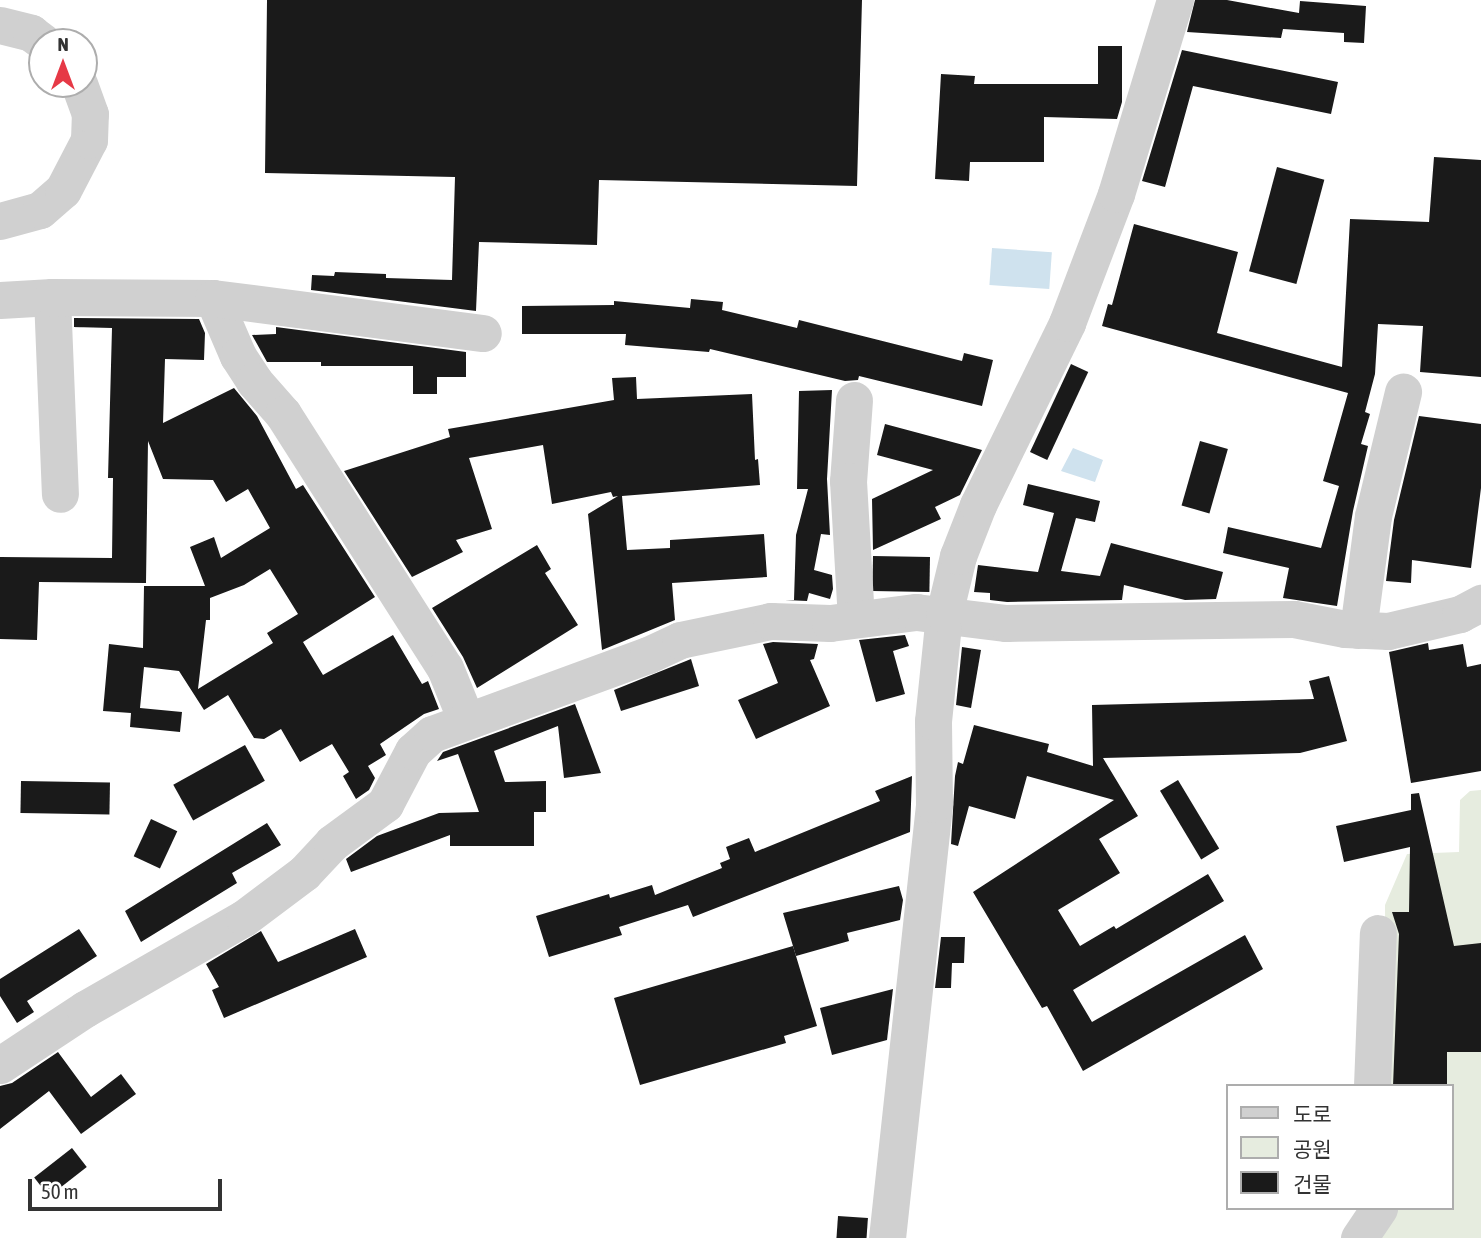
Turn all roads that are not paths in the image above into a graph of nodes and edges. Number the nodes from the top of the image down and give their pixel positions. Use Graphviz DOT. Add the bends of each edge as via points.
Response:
graph roads {
  1 [pos="1175,0"];
  2 [pos="0,25"];
  3 [pos="28,32"];
  4 [pos="84,98"];
  5 [pos="0,221"];
  6 [pos="52,297"];
  7 [pos="213,298"];
  8 [pos="0,300"];
  9 [pos="484,333"];
  10 [pos="1403,392"];
  11 [pos="854,400"];
  12 [pos="60,495"];
  13 [pos="1481,603"];
  14 [pos="944,614"];
  15 [pos="856,619"];
  16 [pos="1358,630"];
  17 [pos="466,720"];
  18 [pos="1378,933"];
  19 [pos="0,1065"];
  20 [pos="1372,1084"];
  21 [pos="1378,1210"];
  22 [pos="887,1238"];
  23 [pos="1359,1238"];
  1 -- 14 [label="street" via="1116,194 1066,323 978,505 958,556"];
  2 -- 3 [label="street"];
  4 -- 5 [label="street" via="90,114 89,140 63,190 40,211"];
  6 -- 7 [label="street"];
  6 -- 8 [label="street"];
  6 -- 12 [label="street"];
  7 -- 9 [label="street"];
  7 -- 17 [label="street" via="238,356 284,414 445,668"];
  10 -- 16 [label="street" via="1373,516"];
  11 -- 15 [label="street" via="848,481"];
  13 -- 16 [label="street" via="1460,614 1388,631"];
  14 -- 15 [label="street" via="916,612"];
  14 -- 16 [label="street" via="1032,623 1294,619"];
  14 -- 22 [label="street" via="933,721 934,804"];
  15 -- 17 [label="street" via="830,624 771,621 680,640"];
  17 -- 19 [label="street" via="432,734 413,751 385,804 244,918 85,1009"];
  18 -- 20 [label="street"];
  21 -- 23 [label="street"];
}
